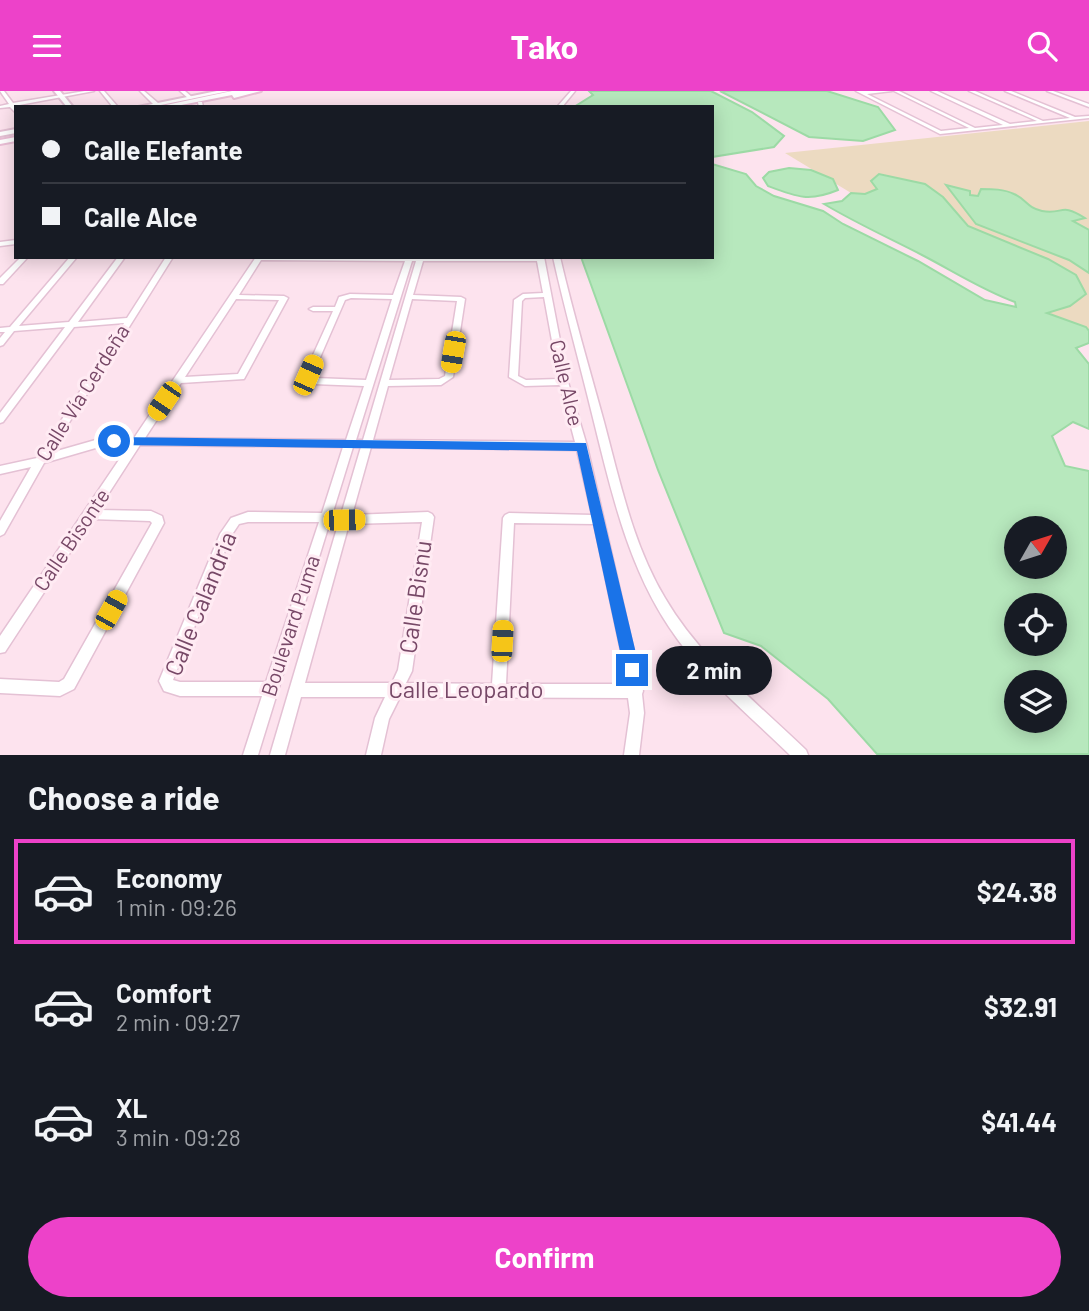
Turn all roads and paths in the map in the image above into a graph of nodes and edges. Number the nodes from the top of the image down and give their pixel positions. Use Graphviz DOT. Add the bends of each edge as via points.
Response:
graph roads {
  1 [pos="2,91"];
  2 [pos="49,91"];
  3 [pos="92,91"];
  4 [pos="102,91"];
  5 [pos="142,91"];
  6 [pos="182,91"];
  7 [pos="258,91"];
  8 [pos="573,91"];
  9 [pos="890,91"];
  10 [pos="896,91"];
  11 [pos="933,91"];
  12 [pos="971,91"];
  13 [pos="1007,91"];
  14 [pos="1048,91"];
  15 [pos="1056,91"];
  16 [pos="234,92"];
  17 [pos="861,92"];
  18 [pos="58,95"];
  19 [pos="191,98"];
  20 [pos="11,105"];
  21 [pos="114,105"];
  22 [pos="158,105"];
  23 [pos="200,105"];
  24 [pos="561,105"];
  25 [pos="1089,105"];
  26 [pos="0,107"];
  27 [pos="14,109"];
  28 [pos="1089,117"];
  29 [pos="1076,119"];
  30 [pos="1044,122"];
  31 [pos="1009,125"];
  32 [pos="974,129"];
  33 [pos="23,259"];
  34 [pos="72,259"];
  35 [pos="120,259"];
  36 [pos="169,259"];
  37 [pos="259,259"];
  38 [pos="409,259"];
  39 [pos="420,259"];
  40 [pos="540,259"];
  41 [pos="557,259"];
  42 [pos="0,282"];
  43 [pos="547,295"];
  44 [pos="234,297"];
  45 [pos="402,297"];
  46 [pos="339,305"];
  47 [pos="313,309"];
  48 [pos="130,320"];
  49 [pos="71,324"];
  50 [pos="12,329"];
  51 [pos="0,330"];
  52 [pos="0,343"];
  53 [pos="178,380"];
  54 [pos="564,382"];
  55 [pos="368,383"];
  56 [pos="383,383"];
  57 [pos="0,419"];
  58 [pos="136,442"];
  59 [pos="348,445"];
  60 [pos="365,445"];
  61 [pos="582,446"];
  62 [pos="38,463"];
  63 [pos="0,470"];
  64 [pos="89,514"];
  65 [pos="326,518"];
  66 [pos="344,520"];
  67 [pos="599,520"];
  68 [pos="0,531"];
  69 [pos="0,647"];
  70 [pos="0,686"];
  71 [pos="272,689"];
  72 [pos="296,690"];
  73 [pos="398,690"];
  74 [pos="499,690"];
  75 [pos="636,691"];
  76 [pos="250,754"];
  77 [pos="277,754"];
  78 [pos="373,754"];
  79 [pos="631,754"];
  80 [pos="801,754"];
  1 -- 20 [label="street"];
  2 -- 18 [label="street"];
  3 -- 18 [label="street"];
  4 -- 21 [label="street"];
  5 -- 22 [label="street"];
  6 -- 19 [label="street"];
  7 -- 23 [label="main road"];
  8 -- 24 [label="street"];
  9 -- 17 [label="street"];
  10 -- 32 [label="street"];
  11 -- 31 [label="street"];
  12 -- 30 [label="street"];
  13 -- 29 [label="street"];
  14 -- 25 [label="street"];
  15 -- 25 [label="street"];
  16 -- 19 [label="street"];
  16 -- 22 [label="main road"];
  17 -- 32 [label="street" via="940,133"];
  18 -- 20 [label="street"];
  19 -- 22 [label="street"];
  20 -- 26 [label="street"];
  20 -- 27 [label="street"];
  28 -- 29 [label="street"];
  29 -- 30 [label="street"];
  30 -- 31 [label="street"];
  31 -- 32 [label="street"];
  33 -- 42 [label="street"];
  34 -- 50 [label="street"];
  35 -- 49 [label="street"];
  36 -- 48 [label="street, Calle Vía Cerdeña"];
  37 -- 44 [label="street, Calle Bisonte"];
  38 -- 45 [label="street, Boulevard Puma"];
  39 -- 45 [label="street, Boulevard Puma"];
  40 -- 43 [label="street, Calle Alce"];
  41 -- 80 [label="street" via="615,483 652,589 705,662"];
  43 -- 54 [label="street, Calle Alce"];
  43 -- 54 [label="street" via="518,300 513,377 525,383"];
  44 -- 53 [label="street, Calle Bisonte"];
  44 -- 53 [label="street" via="284,300 241,377"];
  45 -- 46 [label="street" via="350,296"];
  45 -- 55 [label="street, Boulevard Puma"];
  45 -- 56 [label="street, Boulevard Puma"];
  45 -- 56 [label="street" via="462,301 449,377 440,382"];
  46 -- 47 [label="street"];
  46 -- 55 [label="street" via="308,375 311,381"];
  48 -- 49 [label="street"];
  48 -- 62 [label="street, Calle Vía Cerdeña"];
  49 -- 50 [label="street"];
  49 -- 57 [label="street"];
  50 -- 51 [label="street"];
  50 -- 52 [label="street"];
  53 -- 58 [label="street, Calle Bisonte"];
  54 -- 61 [label="street, Calle Alce"];
  55 -- 59 [label="street, Boulevard Puma"];
  56 -- 60 [label="street, Boulevard Puma"];
  58 -- 59 [label="street"];
  58 -- 62 [label="street" via="99,442"];
  58 -- 64 [label="street, Calle Bisonte"];
  59 -- 60 [label="street"];
  59 -- 65 [label="street, Boulevard Puma"];
  60 -- 61 [label="street"];
  60 -- 66 [label="street, Boulevard Puma"];
  61 -- 67 [label="street, Calle Alce"];
  62 -- 63 [label="street"];
  62 -- 68 [label="street, Calle Vía Cerdeña"];
  64 -- 69 [label="street, Calle Bisonte"];
  64 -- 70 [label="street" via="151,516 158,523 69,684 60,689"];
  65 -- 71 [label="street, Boulevard Puma"];
  65 -- 71 [label="street, Calle Calandria" via="248,517 235,521 167,675 169,686 180,689"];
  66 -- 72 [label="street, Boulevard Puma"];
  66 -- 73 [label="street, Calle Bisnu" via="428,517 405,671"];
  67 -- 74 [label="street" via="509,518"];
  67 -- 75 [label="street, Calle Alce"];
  71 -- 76 [label="street, Boulevard Puma"];
  72 -- 73 [label="street, Calle Leopardo"];
  72 -- 77 [label="street, Boulevard Puma"];
  73 -- 74 [label="street, Calle Leopardo"];
  73 -- 78 [label="street, Calle Bisnu" via="382,718"];
  74 -- 75 [label="street, Calle Leopardo"];
  75 -- 79 [label="street, Calle Alce"];
}
